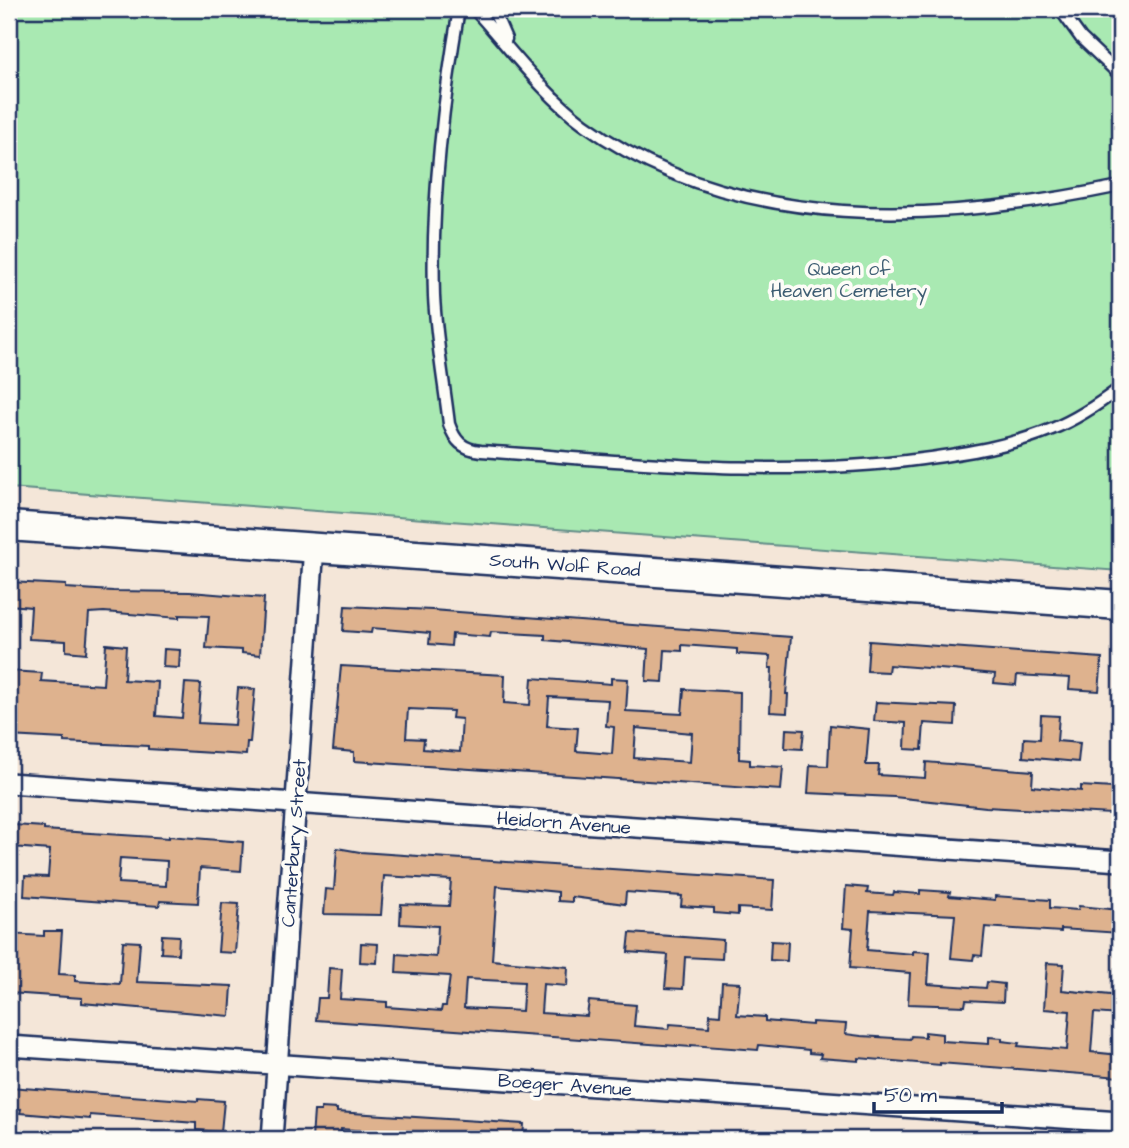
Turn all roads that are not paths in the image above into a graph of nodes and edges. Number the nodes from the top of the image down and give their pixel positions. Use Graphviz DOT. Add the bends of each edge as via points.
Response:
graph roads {
  1 [pos="458,9"];
  2 [pos="474,9"];
  3 [pos="493,9"];
  4 [pos="1060,9"];
  5 [pos="509,46"];
  6 [pos="1120,75"];
  7 [pos="1120,186"];
  8 [pos="1120,388"];
  9 [pos="9,526"];
  10 [pos="314,546"];
  11 [pos="1120,605"];
  12 [pos="9,783"];
  13 [pos="295,804"];
  14 [pos="1120,861"];
  15 [pos="9,1046"];
  16 [pos="279,1064"];
  17 [pos="1120,1122"];
  18 [pos="272,1139"];
  1 -- 8 [label="lane" via="442,126 434,298 449,424 460,445 469,450 722,467 867,466 1025,439 1081,415"];
  2 -- 5 [label="lane"];
  3 -- 5 [label="lane"];
  4 -- 6 [label="lane" via="1081,38"];
  5 -- 7 [label="lane" via="550,93 616,145 654,166 741,197 839,211 934,212 1046,200"];
  9 -- 10 [label="main road, South Wolf Road"];
  10 -- 11 [label="main road, South Wolf Road"];
  10 -- 13 [label="street, Canterbury Street"];
  12 -- 13 [label="street, Heidorn Avenue"];
  13 -- 14 [label="street, Heidorn Avenue"];
  13 -- 16 [label="street, Canterbury Street"];
  15 -- 16 [label="street, Boeger Avenue"];
  16 -- 17 [label="street, Boeger Avenue"];
  16 -- 18 [label="street, Canterbury Street"];
}
